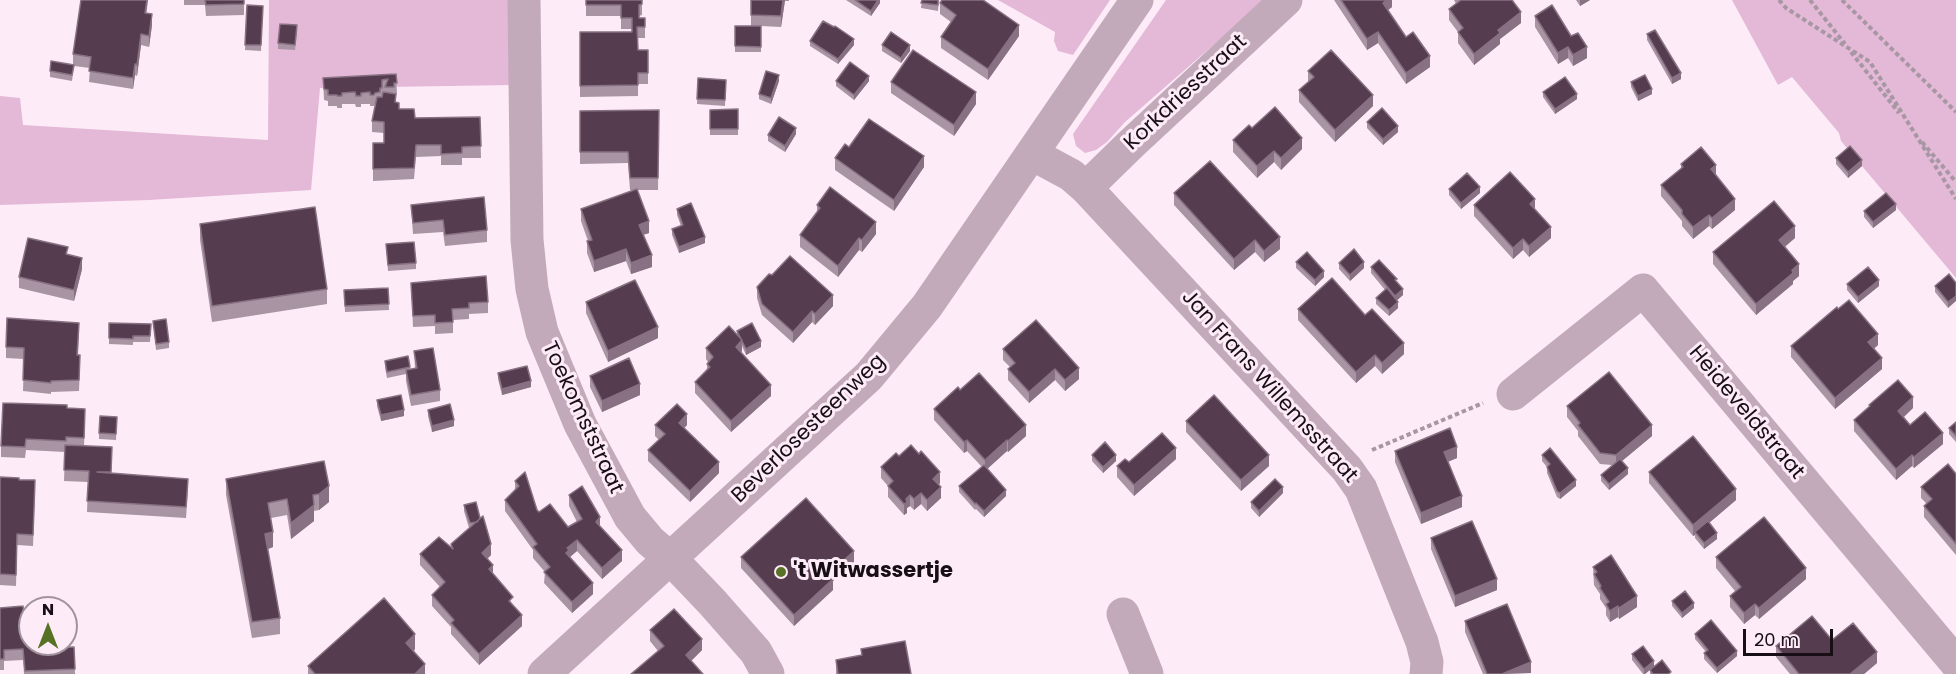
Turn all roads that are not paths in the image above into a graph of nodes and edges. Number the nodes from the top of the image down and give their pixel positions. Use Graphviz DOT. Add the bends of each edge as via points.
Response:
graph roads {
  1 [pos="524,0"];
  2 [pos="1137,0"];
  3 [pos="1286,0"];
  4 [pos="1032,154"];
  5 [pos="1086,188"];
  6 [pos="1513,394"];
  7 [pos="672,559"];
  8 [pos="1123,614"];
  9 [pos="1956,663"];
  10 [pos="544,674"];
  11 [pos="768,674"];
  12 [pos="1147,674"];
  13 [pos="1426,674"];
  1 -- 7 [label="street, Toekomststraat" via="527,240 542,332 580,424 630,517"];
  2 -- 4 [label="street, Beverlosesteenweg"];
  3 -- 5 [label="street, Korkdriesstraat"];
  4 -- 5 [label="street, Jan Frans Willemsstraat" via="1071,175"];
  4 -- 7 [label="street, Beverlosesteenweg" via="927,306 869,376"];
  5 -- 13 [label="street, Jan Frans Willemsstraat" via="1361,489 1418,631 1427,662"];
  6 -- 9 [label="street, Heideveldstraat" via="1643,290"];
  7 -- 10 [label="street, Beverlosesteenweg"];
  7 -- 11 [label="street, Toekomststraat" via="756,652"];
  8 -- 12 [label="street"];
}
